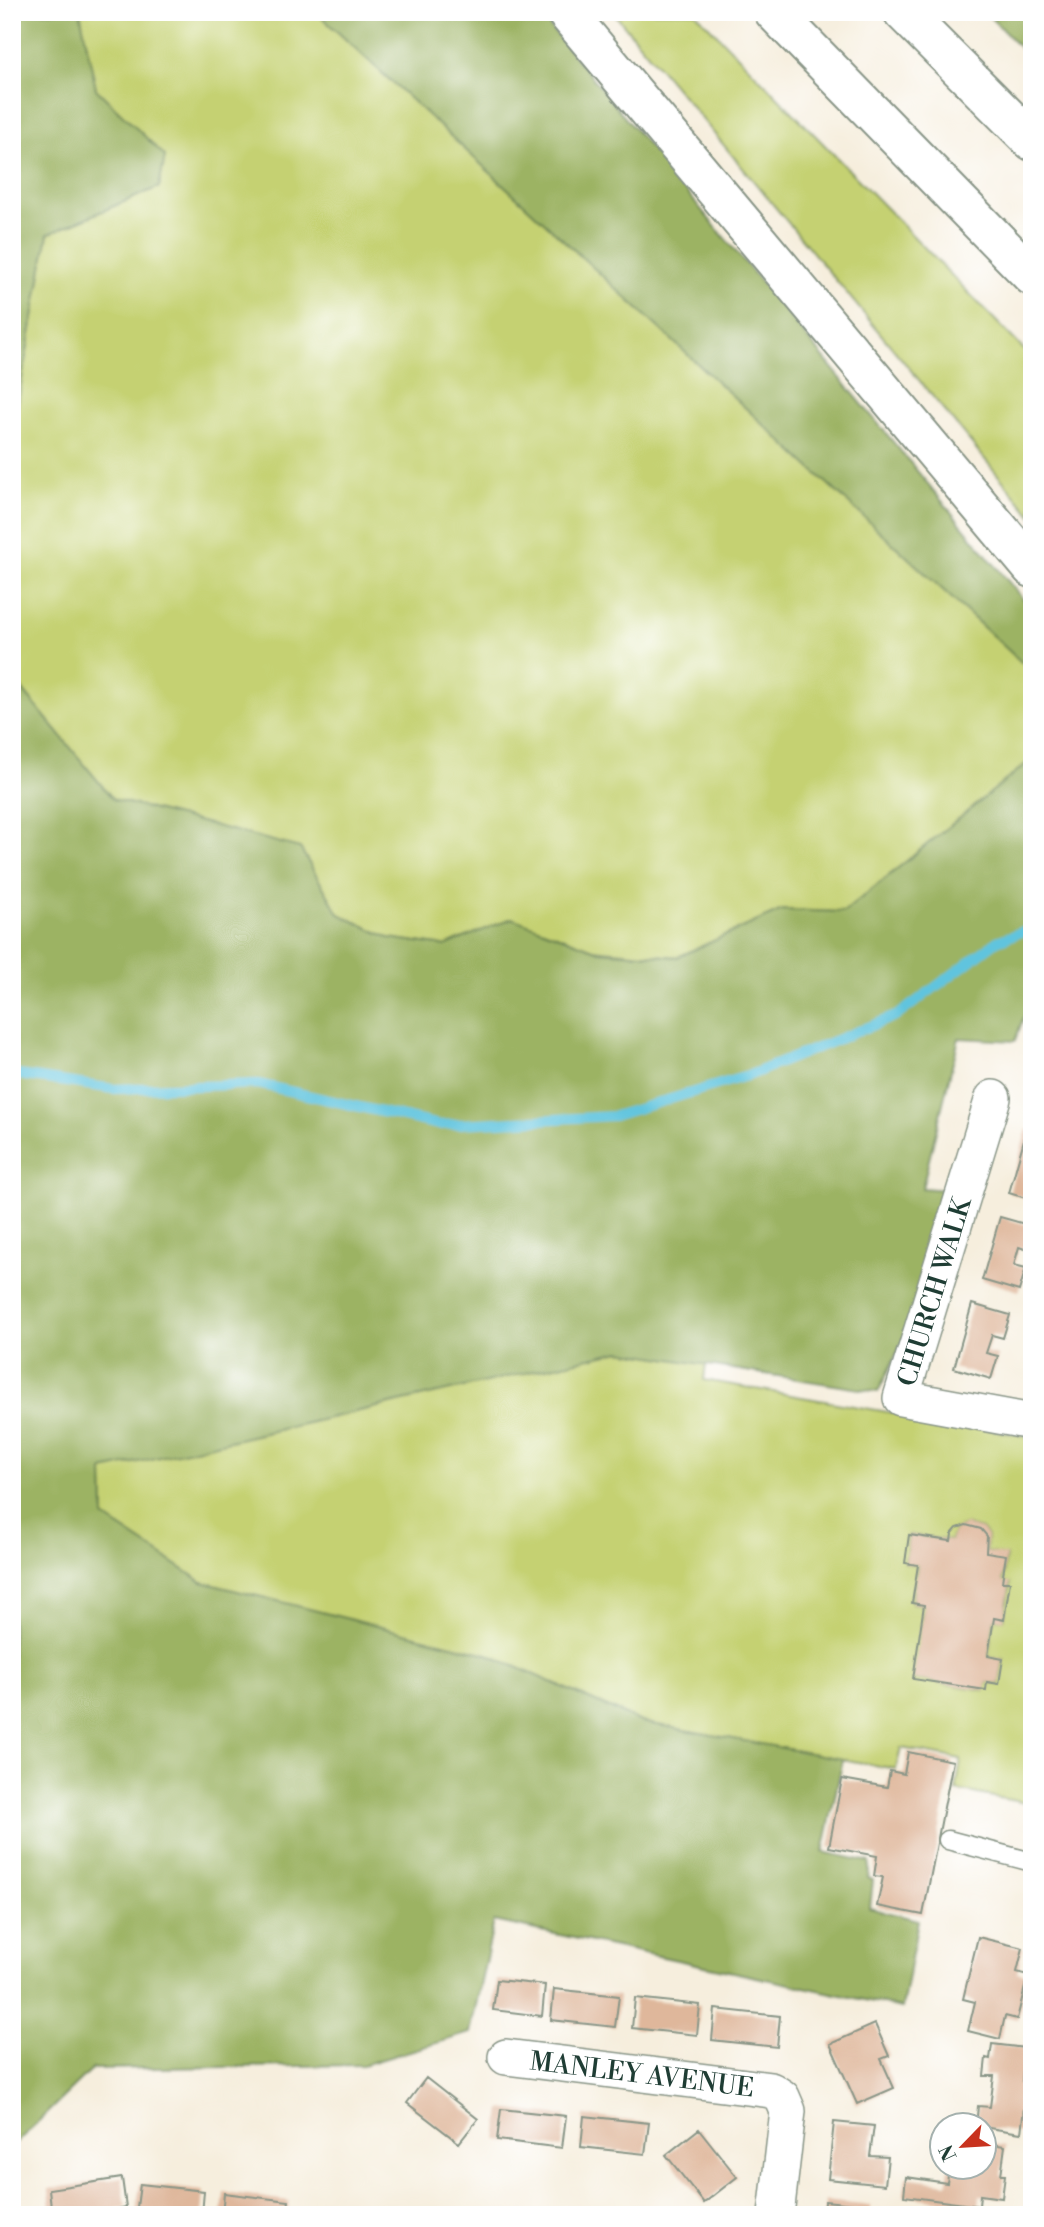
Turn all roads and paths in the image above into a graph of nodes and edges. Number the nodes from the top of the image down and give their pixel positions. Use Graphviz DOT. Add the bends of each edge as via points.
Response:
graph roads {
  1 [pos="566,12"];
  2 [pos="774,12"];
  3 [pos="903,12"];
  4 [pos="1032,141"];
  5 [pos="1032,276"];
  6 [pos="1032,568"];
  7 [pos="993,1098"];
  8 [pos="1032,1422"];
  9 [pos="948,1840"];
  10 [pos="1032,1861"];
  11 [pos="506,2057"];
  12 [pos="776,2215"];
  1 -- 6 [label="highway"];
  2 -- 5 [label="highway"];
  3 -- 4 [label="highway"];
  7 -- 8 [label="street, CHURCH WALK" via="901,1398"];
  9 -- 10 [label="lane"];
  11 -- 12 [label="street, MANLEY AVENUE" via="771,2090 782,2098 788,2111"];
}
